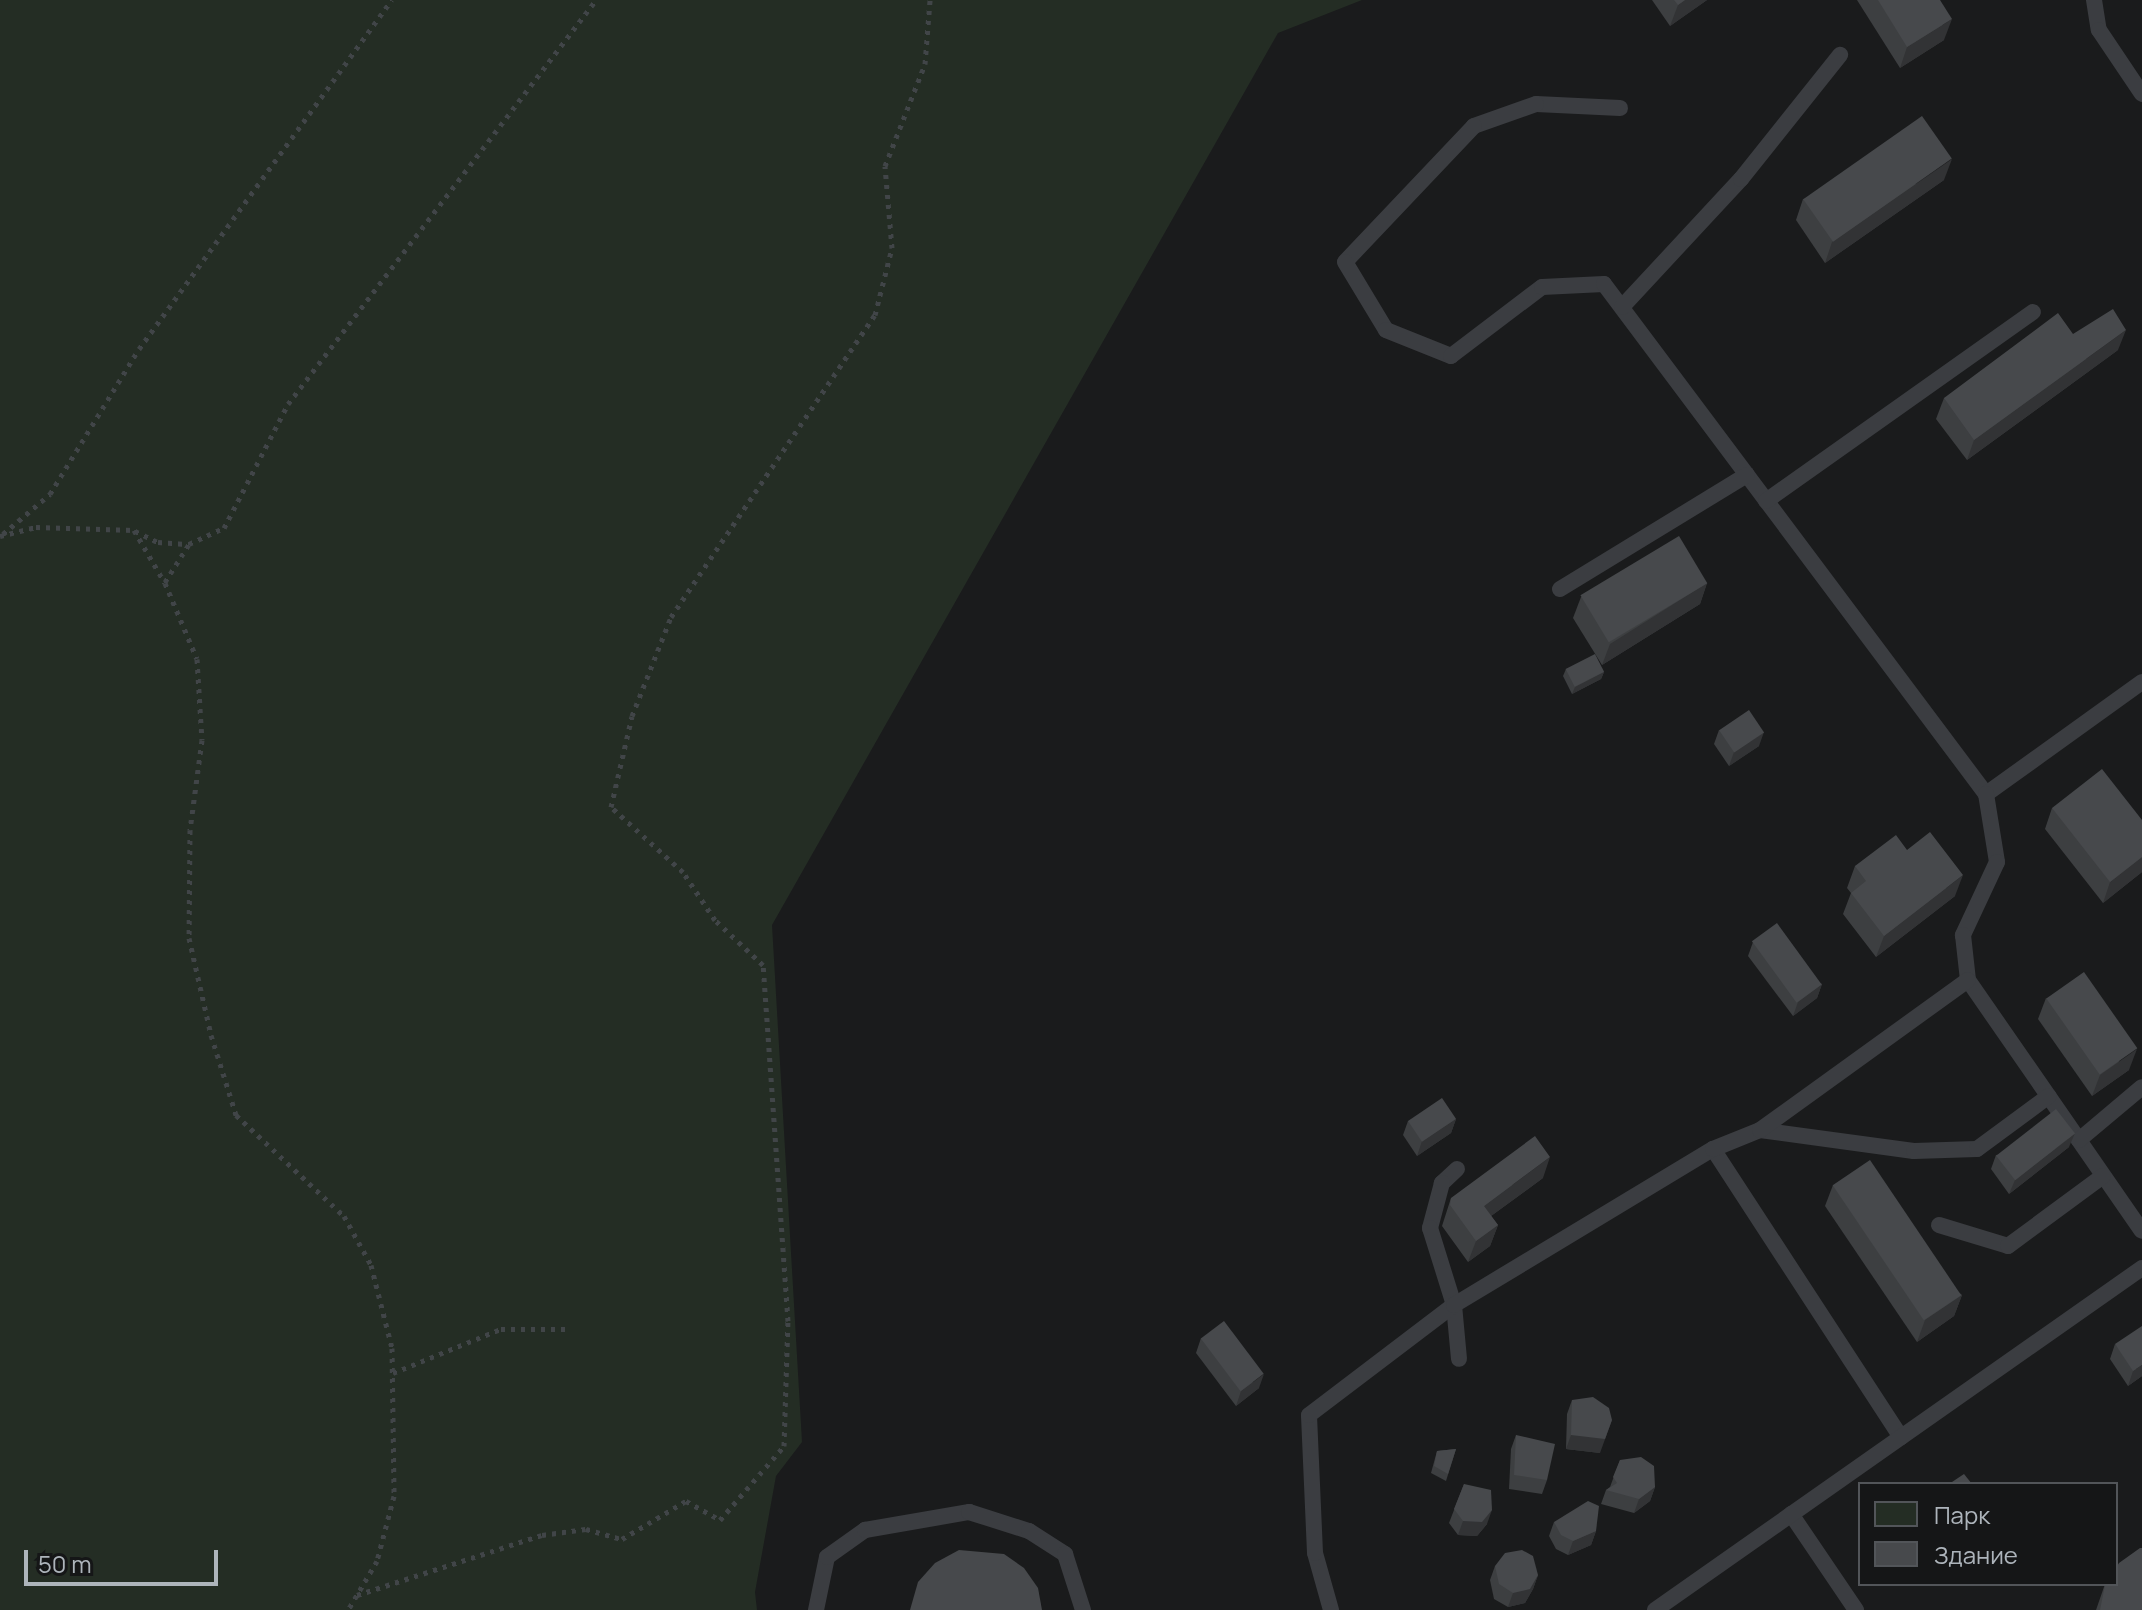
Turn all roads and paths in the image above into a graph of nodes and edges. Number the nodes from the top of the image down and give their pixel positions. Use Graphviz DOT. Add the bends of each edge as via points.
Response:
graph roads {
  1 [pos="392,0"];
  2 [pos="596,0"];
  3 [pos="930,0"];
  4 [pos="2094,0"];
  5 [pos="1840,55"];
  6 [pos="2142,94"];
  7 [pos="1620,108"];
  8 [pos="1622,307"];
  9 [pos="2033,312"];
  10 [pos="1747,475"];
  11 [pos="1766,501"];
  12 [pos="134,530"];
  13 [pos="1,536"];
  14 [pos="189,544"];
  15 [pos="165,583"];
  16 [pos="1560,589"];
  17 [pos="2142,682"];
  18 [pos="1986,794"];
  19 [pos="1968,980"];
  20 [pos="2142,1087"];
  21 [pos="2049,1096"];
  22 [pos="1760,1130"];
  23 [pos="2079,1140"];
  24 [pos="1713,1149"];
  25 [pos="1457,1169"];
  26 [pos="2103,1176"];
  27 [pos="1939,1225"];
  28 [pos="2142,1231"];
  29 [pos="2142,1268"];
  30 [pos="1454,1305"];
  31 [pos="566,1329"];
  32 [pos="1459,1359"];
  33 [pos="393,1373"];
  34 [pos="1901,1437"];
  35 [pos="1791,1514"];
  36 [pos="357,1595"];
  37 [pos="348,1610"];
  38 [pos="816,1610"];
  39 [pos="1083,1610"];
  40 [pos="1331,1610"];
  41 [pos="1655,1610"];
  42 [pos="1856,1610"];
  1 -- 13 [label="path" via="139,349 50,494"];
  2 -- 14 [label="path" via="288,404 224,528"];
  3 -- 36 [label="path" via="925,64 885,166 892,248 875,315 671,617 632,716 611,807 683,872 715,920 763,965 788,1321 784,1446 720,1520 686,1501 622,1539 586,1529 542,1535"];
  4 -- 6 [label="lane" via="2099,30"];
  5 -- 8 [label="lane" via="1741,179"];
  7 -- 8 [label="lane" via="1536,104 1474,126 1345,262 1386,330 1451,356 1542,287 1604,284"];
  8 -- 10 [label="lane"];
  9 -- 11 [label="lane"];
  10 -- 11 [label="lane"];
  10 -- 16 [label="lane"];
  11 -- 18 [label="lane"];
  12 -- 13 [label="path" via="36,527"];
  12 -- 14 [label="path" via="158,542"];
  12 -- 15 [label="path"];
  14 -- 15 [label="path"];
  15 -- 33 [label="path" via="197,659 202,740 190,830 189,938 211,1035 236,1115 344,1216 371,1265 392,1348"];
  17 -- 18 [label="lane"];
  18 -- 19 [label="lane" via="1997,862 1963,935"];
  19 -- 21 [label="lane"];
  19 -- 22 [label="lane"];
  20 -- 23 [label="lane"];
  21 -- 22 [label="lane" via="1977,1149 1914,1151"];
  21 -- 23 [label="lane"];
  22 -- 24 [label="lane"];
  23 -- 26 [label="lane"];
  24 -- 30 [label="lane"];
  24 -- 34 [label="lane"];
  25 -- 30 [label="lane" via="1442,1183 1430,1228"];
  26 -- 27 [label="lane" via="2008,1246"];
  26 -- 28 [label="lane"];
  29 -- 34 [label="lane"];
  30 -- 32 [label="lane"];
  30 -- 40 [label="lane" via="1309,1415 1315,1553"];
  31 -- 33 [label="path" via="501,1329"];
  33 -- 36 [label="path" via="394,1496 377,1561"];
  34 -- 35 [label="lane"];
  35 -- 41 [label="lane"];
  35 -- 42 [label="lane"];
  36 -- 37 [label="path"];
  38 -- 39 [label="lane" via="827,1557 865,1530 969,1512 1029,1531 1065,1554"];
}
